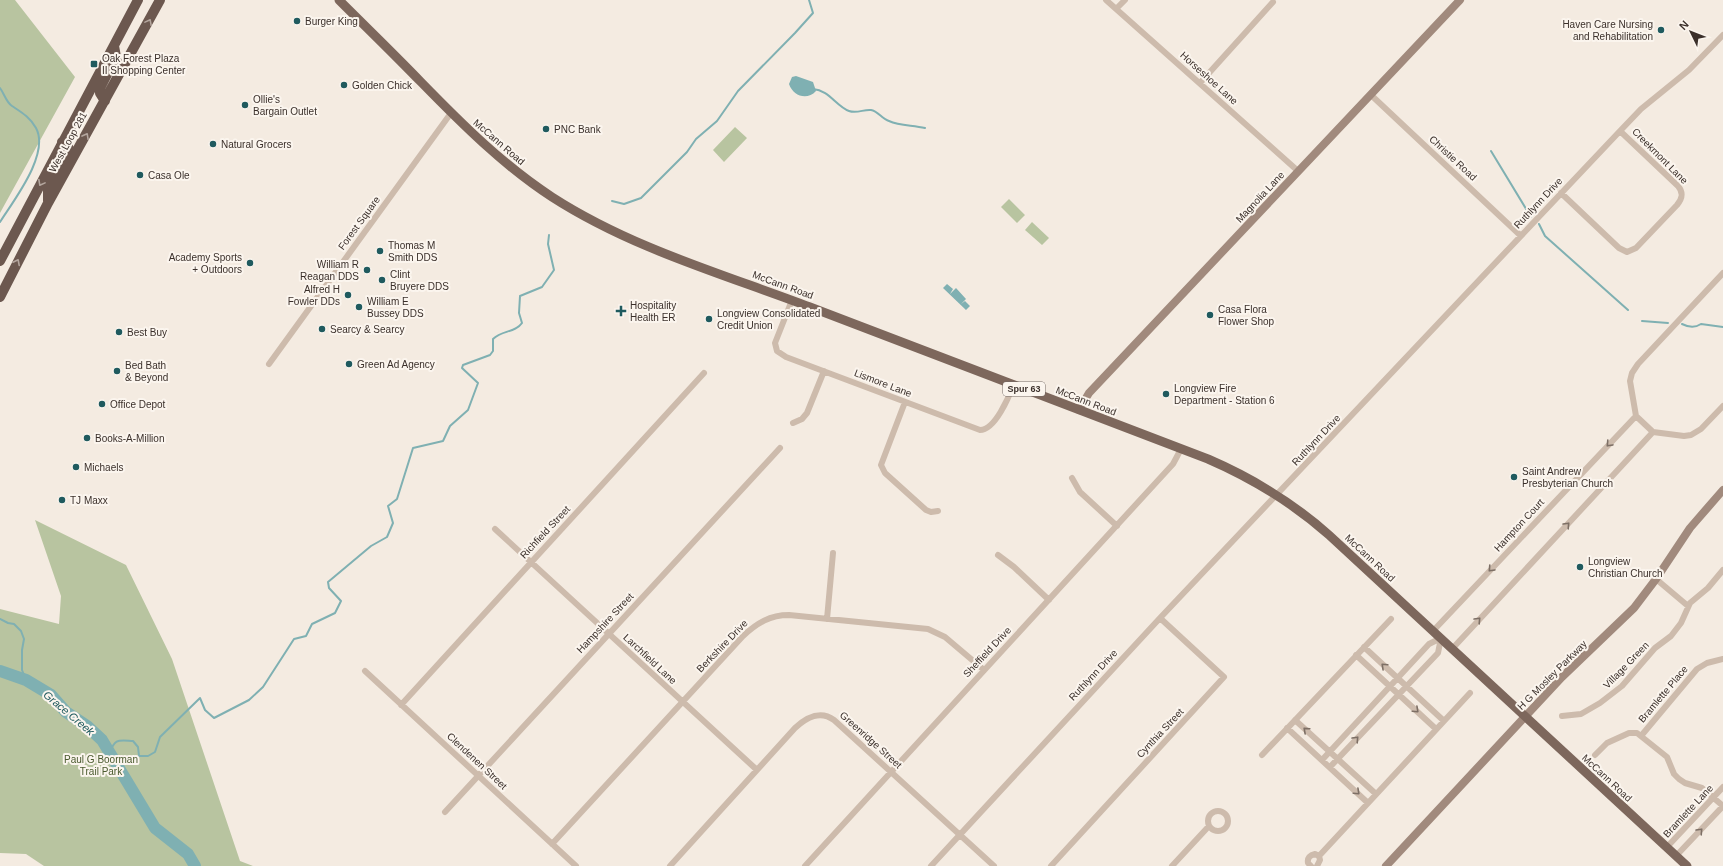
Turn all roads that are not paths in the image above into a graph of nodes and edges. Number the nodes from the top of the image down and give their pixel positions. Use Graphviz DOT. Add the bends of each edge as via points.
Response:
graph roads {
  1 [pos="138,0"];
  2 [pos="160,0"];
  3 [pos="339,0"];
  4 [pos="1106,0"];
  5 [pos="1125,0"];
  6 [pos="1460,0"];
  7 [pos="1273,2"];
  8 [pos="1116,9"];
  9 [pos="1723,34"];
  10 [pos="114,46"];
  11 [pos="1200,83"];
  12 [pos="1370,95"];
  13 [pos="105,100"];
  14 [pos="451,113"];
  15 [pos="1620,131"];
  16 [pos="62,142"];
  17 [pos="1298,171"];
  18 [pos="1561,193"];
  19 [pos="48,203"];
  20 [pos="1522,236"];
  21 [pos="0,261"];
  22 [pos="1723,273"];
  23 [pos="0,297"];
  24 [pos="792,300"];
  25 [pos="269,364"];
  26 [pos="824,371"];
  27 [pos="704,373"];
  28 [pos="1013,385"];
  29 [pos="905,402"];
  30 [pos="1723,406"];
  31 [pos="1079,410"];
  32 [pos="1636,416"];
  33 [pos="792,423"];
  34 [pos="1653,432"];
  35 [pos="780,448"];
  36 [pos="1181,449"];
  37 [pos="1072,478"];
  38 [pos="1723,490"];
  39 [pos="1277,495"];
  40 [pos="938,511"];
  41 [pos="1117,526"];
  42 [pos="495,529"];
  43 [pos="833,553"];
  44 [pos="998,555"];
  45 [pos="531,563"];
  46 [pos="1723,570"];
  47 [pos="1656,579"];
  48 [pos="1049,600"];
  49 [pos="1688,606"];
  50 [pos="1160,618"];
  51 [pos="827,619"];
  52 [pos="1390,619"];
  53 [pos="1433,631"];
  54 [pos="609,634"];
  55 [pos="1441,638"];
  56 [pos="1364,647"];
  57 [pos="1452,649"];
  58 [pos="1356,655"];
  59 [pos="1723,658"];
  60 [pos="1413,661"];
  61 [pos="1422,669"];
  62 [pos="984,670"];
  63 [pos="365,671"];
  64 [pos="1397,678"];
  65 [pos="1390,686"];
  66 [pos="1406,686"];
  67 [pos="1470,693"];
  68 [pos="1398,694"];
  69 [pos="683,702"];
  70 [pos="401,705"];
  71 [pos="1525,716"];
  72 [pos="1562,716"];
  73 [pos="1295,720"];
  74 [pos="1444,721"];
  75 [pos="1287,728"];
  76 [pos="1436,729"];
  77 [pos="1641,736"];
  78 [pos="1330,751"];
  79 [pos="1262,755"];
  80 [pos="1595,755"];
  81 [pos="1338,759"];
  82 [pos="1322,760"];
  83 [pos="1330,767"];
  84 [pos="757,770"];
  85 [pos="891,772"];
  86 [pos="479,776"];
  87 [pos="1723,787"];
  88 [pos="1376,794"];
  89 [pos="1713,798"];
  90 [pos="1368,803"];
  91 [pos="1723,806"];
  92 [pos="445,812"];
  93 [pos="1209,826"];
  94 [pos="960,834"];
  95 [pos="552,844"];
  96 [pos="1667,847"];
  97 [pos="1319,856"];
  98 [pos="1676,856"];
  99 [pos="576,866"];
  100 [pos="670,866"];
  101 [pos="805,866"];
  102 [pos="931,866"];
  103 [pos="994,866"];
  104 [pos="1051,866"];
  105 [pos="1172,866"];
  106 [pos="1311,866"];
  107 [pos="1317,866"];
  108 [pos="1386,866"];
  109 [pos="1687,866"];
  1 -- 10 [label="highway, West Loop 281"];
  13 -- 2 [label="highway, West Loop 281, one-way"];
  3 -- 14 [label="main road, McCann Road / Spur 63"];
  4 -- 8 [label="street, Horseshoe Lane"];
  5 -- 8 [label="street"];
  6 -- 12 [label="main road, Magnolia Lane"];
  7 -- 11 [label="street"];
  8 -- 11 [label="street, Horseshoe Lane"];
  9 -- 15 [label="street, Ruthlynn Drive" via="1689,70 1641,109"];
  10 -- 13 [label="highway" via="116,57 100,88"];
  10 -- 16 [label="highway, West Loop 281"];
  11 -- 17 [label="street, Horseshoe Lane"];
  12 -- 17 [label="main road, Magnolia Lane"];
  12 -- 20 [label="street, Christie Road"];
  19 -- 13 [label="highway, West Loop 281, one-way"];
  14 -- 24 [label="main road, McCann Road / Spur 63" via="518,173 553,198 585,216 650,247"];
  14 -- 25 [label="street, Forest Square"];
  15 -- 18 [label="street, Ruthlynn Drive"];
  15 -- 18 [label="street, Creekmont Lane" via="1678,186 1682,193 1677,205 1636,248 1627,252 1619,248"];
  16 -- 19 [label="highway" via="69,150 48,188"];
  16 -- 21 [label="highway, West Loop 281, one-way"];
  17 -- 31 [label="main road, Magnolia Lane" via="1089,393"];
  18 -- 20 [label="street, Ruthlynn Drive"];
  23 -- 19 [label="highway, West Loop 281, one-way"];
  20 -- 39 [label="street, Ruthlynn Drive"];
  22 -- 32 [label="street" via="1633,370 1630,381"];
  24 -- 26 [label="street, Lismore Lane" via="775,348 786,357"];
  24 -- 28 [label="main road, McCann Road / Spur 63"];
  26 -- 29 [label="street, Lismore Lane"];
  26 -- 33 [label="street" via="807,414"];
  27 -- 45 [label="street, Richfield Street"];
  28 -- 29 [label="street, Lismore Lane" via="1001,411 989,427 983,430"];
  28 -- 31 [label="main road, McCann Road / Spur 63"];
  29 -- 40 [label="street" via="881,465 885,473 926,510"];
  30 -- 34 [label="street" via="1701,429 1691,435"];
  31 -- 36 [label="main road, McCann Road / Spur 63"];
  32 -- 34 [label="street"];
  32 -- 53 [label="street, Hampton Court, one-way"];
  57 -- 34 [label="street, one-way"];
  35 -- 54 [label="street, Hampshire Street"];
  36 -- 39 [label="main road, McCann Road / Spur 63" via="1229,468"];
  36 -- 41 [label="street, Sheffield Drive" via="1173,464"];
  37 -- 41 [label="street" via="1080,492"];
  38 -- 47 [label="main road, H G Mosley Parkway" via="1695,522"];
  39 -- 50 [label="street, Ruthlynn Drive"];
  39 -- 53 [label="main road, McCann Road / Spur 63" via="1322,529"];
  41 -- 48 [label="street, Sheffield Drive"];
  42 -- 45 [label="street, Larchfield Lane"];
  43 -- 51 [label="street"];
  44 -- 48 [label="street"];
  45 -- 54 [label="street, Larchfield Lane"];
  45 -- 70 [label="street, Richfield Street"];
  46 -- 49 [label="street, Village Green"];
  47 -- 49 [label="street"];
  47 -- 71 [label="main road, H G Mosley Parkway" via="1629,613"];
  48 -- 62 [label="street, Sheffield Drive"];
  49 -- 72 [label="street, Village Green" via="1673,634 1656,648 1617,690 1600,704 1581,714"];
  50 -- 94 [label="street, Ruthlynn Drive"];
  50 -- 104 [label="street, Cynthia Street" via="1224,677"];
  51 -- 62 [label="street, Berkshire Drive" via="933,631 945,637"];
  51 -- 69 [label="street, Berkshire Drive" via="790,615 767,618 743,636"];
  52 -- 56 [label="street"];
  53 -- 55 [label="main road, McCann Road / Spur 63"];
  54 -- 69 [label="street, Larchfield Lane"];
  54 -- 86 [label="street, Hampshire Street"];
  55 -- 57 [label="main road, McCann Road / Spur 63"];
  55 -- 60 [label="street" via="1429,644"];
  55 -- 61 [label="street" via="1438,653"];
  56 -- 58 [label="street"];
  64 -- 56 [label="street, one-way"];
  57 -- 71 [label="main road, McCann Road / Spur 63"];
  58 -- 65 [label="street"];
  58 -- 73 [label="street"];
  59 -- 77 [label="street, Bramlette Place" via="1697,669"];
  60 -- 61 [label="street"];
  60 -- 64 [label="street"];
  61 -- 66 [label="street"];
  62 -- 85 [label="street, Sheffield Drive"];
  63 -- 70 [label="street, Clendenen Street"];
  64 -- 65 [label="street"];
  64 -- 66 [label="street"];
  65 -- 68 [label="street"];
  65 -- 78 [label="street"];
  66 -- 68 [label="street"];
  66 -- 74 [label="street"];
  67 -- 74 [label="street"];
  68 -- 76 [label="street, one-way"];
  81 -- 68 [label="street, one-way"];
  69 -- 84 [label="street, Larchfield Lane"];
  69 -- 95 [label="street, Berkshire Drive"];
  70 -- 86 [label="street, Clendenen Street"];
  71 -- 96 [label="main road, McCann Road / Spur 63"];
  71 -- 108 [label="main road, H G Mosley Parkway"];
  73 -- 75 [label="street"];
  78 -- 73 [label="street, one-way"];
  74 -- 76 [label="street"];
  75 -- 79 [label="street"];
  75 -- 82 [label="street"];
  76 -- 88 [label="street"];
  77 -- 80 [label="street, Bramlette Place" via="1629,733 1607,743"];
  77 -- 89 [label="street, Bramlette Place" via="1667,757 1679,780 1701,787"];
  78 -- 81 [label="street"];
  78 -- 82 [label="street"];
  81 -- 83 [label="street"];
  81 -- 88 [label="street"];
  82 -- 83 [label="street"];
  83 -- 90 [label="street, one-way"];
  84 -- 85 [label="street, Greenridge Street" via="800,724 808,718 826,715"];
  84 -- 100 [label="street, Greenridge Street"];
  85 -- 94 [label="street, Greenridge Street"];
  85 -- 101 [label="street, Sheffield Drive"];
  86 -- 92 [label="street, Hampshire Street"];
  86 -- 95 [label="street, Clendenen Street"];
  87 -- 89 [label="street, Bramlette Lane"];
  88 -- 90 [label="street"];
  89 -- 91 [label="street, Bramlette Place"];
  89 -- 96 [label="street, Bramlette Lane"];
  90 -- 97 [label="street"];
  98 -- 91 [label="street, one-way"];
  93 -- 105 [label="street"];
  94 -- 102 [label="street, Ruthlynn Drive"];
  94 -- 103 [label="street, Greenridge Street"];
  95 -- 99 [label="street, Clendenen Street"];
  96 -- 98 [label="main road, McCann Road / Spur 63"];
  97 -- 106 [label="street" via="1309,856"];
  97 -- 107 [label="street" via="1320,862"];
  98 -- 109 [label="main road, McCann Road / Spur 63"];
}
